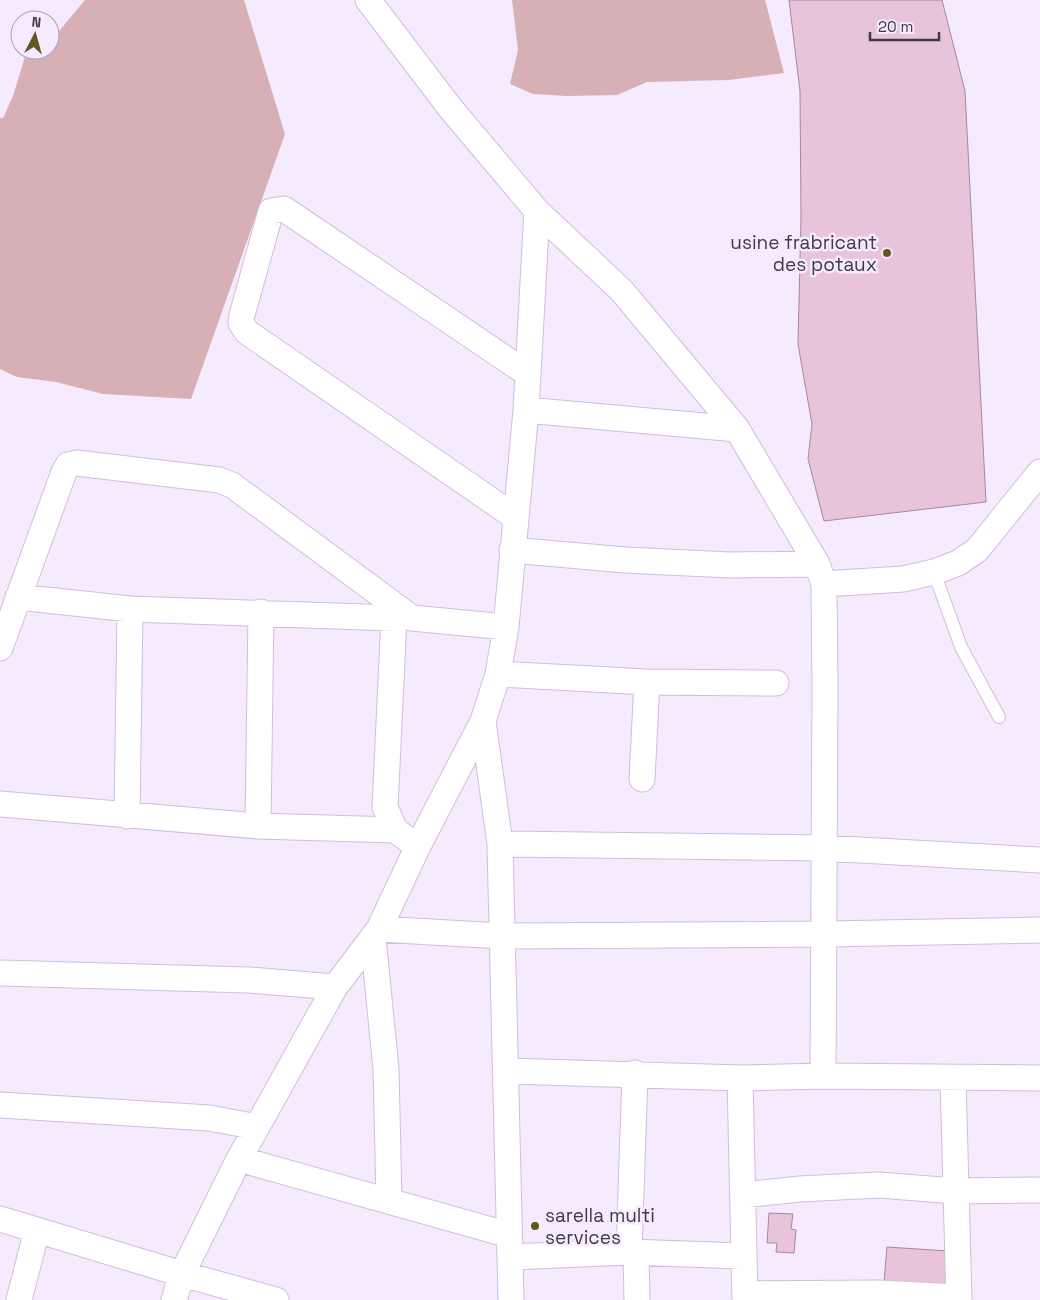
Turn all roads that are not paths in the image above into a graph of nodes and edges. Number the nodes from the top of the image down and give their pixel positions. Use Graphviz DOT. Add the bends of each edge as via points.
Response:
graph roads {
  1 [pos="368,0"];
  2 [pos="537,211"];
  3 [pos="528,374"];
  4 [pos="526,410"];
  5 [pos="737,430"];
  6 [pos="1040,472"];
  7 [pos="515,516"];
  8 [pos="512,550"];
  9 [pos="934,572"];
  10 [pos="820,574"];
  11 [pos="18,597"];
  12 [pos="130,610"];
  13 [pos="261,612"];
  14 [pos="403,618"];
  15 [pos="506,627"];
  16 [pos="0,648"];
  17 [pos="498,674"];
  18 [pos="647,682"];
  19 [pos="776,683"];
  20 [pos="999,717"];
  21 [pos="483,721"];
  22 [pos="642,779"];
  23 [pos="0,804"];
  24 [pos="127,816"];
  25 [pos="258,826"];
  26 [pos="395,830"];
  27 [pos="500,844"];
  28 [pos="418,846"];
  29 [pos="824,848"];
  30 [pos="1040,860"];
  31 [pos="1040,930"];
  32 [pos="376,934"];
  33 [pos="825,934"];
  34 [pos="501,936"];
  35 [pos="0,973"];
  36 [pos="335,987"];
  37 [pos="505,1071"];
  38 [pos="635,1073"];
  39 [pos="823,1076"];
  40 [pos="740,1078"];
  41 [pos="953,1078"];
  42 [pos="1040,1078"];
  43 [pos="0,1105"];
  44 [pos="257,1127"];
  45 [pos="239,1159"];
  46 [pos="1040,1190"];
  47 [pos="955,1191"];
  48 [pos="743,1194"];
  49 [pos="389,1200"];
  50 [pos="0,1219"];
  51 [pos="38,1230"];
  52 [pos="510,1246"];
  53 [pos="633,1253"];
  54 [pos="743,1256"];
  55 [pos="182,1274"];
  56 [pos="745,1297"];
  57 [pos="959,1299"];
  58 [pos="19,1300"];
  59 [pos="174,1300"];
  60 [pos="276,1300"];
  61 [pos="511,1300"];
  62 [pos="637,1300"];
  1 -- 2 [label="street" via="450,109"];
  2 -- 3 [label="street"];
  2 -- 5 [label="street" via="622,291"];
  3 -- 4 [label="street"];
  3 -- 7 [label="street" via="284,209 271,211 242,315 241,323 247,332"];
  4 -- 5 [label="street"];
  4 -- 7 [label="street"];
  5 -- 10 [label="street"];
  6 -- 9 [label="street" via="977,550 958,563"];
  7 -- 8 [label="street"];
  8 -- 10 [label="street"];
  8 -- 15 [label="street"];
  9 -- 10 [label="street" via="903,579"];
  9 -- 20 [label="lane" via="961,647"];
  10 -- 29 [label="street"];
  11 -- 12 [label="street"];
  11 -- 14 [label="street" via="64,472 68,465 77,463 219,480 232,485"];
  11 -- 16 [label="street"];
  12 -- 13 [label="street"];
  12 -- 24 [label="street"];
  13 -- 14 [label="street"];
  13 -- 25 [label="street"];
  14 -- 15 [label="street"];
  14 -- 26 [label="street" via="393,670 385,807"];
  15 -- 17 [label="street"];
  17 -- 18 [label="street"];
  17 -- 21 [label="street"];
  18 -- 19 [label="street"];
  18 -- 22 [label="street"];
  21 -- 27 [label="street"];
  21 -- 28 [label="street"];
  23 -- 24 [label="street"];
  24 -- 25 [label="street"];
  25 -- 26 [label="street"];
  26 -- 28 [label="street"];
  27 -- 29 [label="street"];
  27 -- 34 [label="street"];
  28 -- 32 [label="street"];
  29 -- 30 [label="street"];
  29 -- 33 [label="street"];
  31 -- 33 [label="street"];
  32 -- 34 [label="street"];
  32 -- 36 [label="street"];
  32 -- 49 [label="street" via="386,1069"];
  33 -- 34 [label="street"];
  33 -- 39 [label="street"];
  34 -- 37 [label="street"];
  35 -- 36 [label="street" via="249,980"];
  36 -- 44 [label="street"];
  37 -- 38 [label="street"];
  37 -- 52 [label="street"];
  38 -- 40 [label="street"];
  38 -- 53 [label="street"];
  39 -- 40 [label="street"];
  39 -- 41 [label="street"];
  40 -- 48 [label="street"];
  41 -- 42 [label="street"];
  41 -- 47 [label="street"];
  43 -- 44 [label="street" via="209,1118"];
  44 -- 45 [label="street"];
  45 -- 49 [label="street"];
  45 -- 55 [label="street"];
  46 -- 47 [label="street"];
  47 -- 48 [label="street" via="879,1185"];
  47 -- 57 [label="street"];
  48 -- 54 [label="street"];
  49 -- 52 [label="street"];
  50 -- 51 [label="street"];
  51 -- 55 [label="street"];
  51 -- 58 [label="street"];
  52 -- 53 [label="street"];
  52 -- 61 [label="street"];
  53 -- 54 [label="street"];
  53 -- 62 [label="street"];
  54 -- 56 [label="street"];
  55 -- 59 [label="street"];
  55 -- 60 [label="street"];
  56 -- 57 [label="street" via="879,1293"];
}
